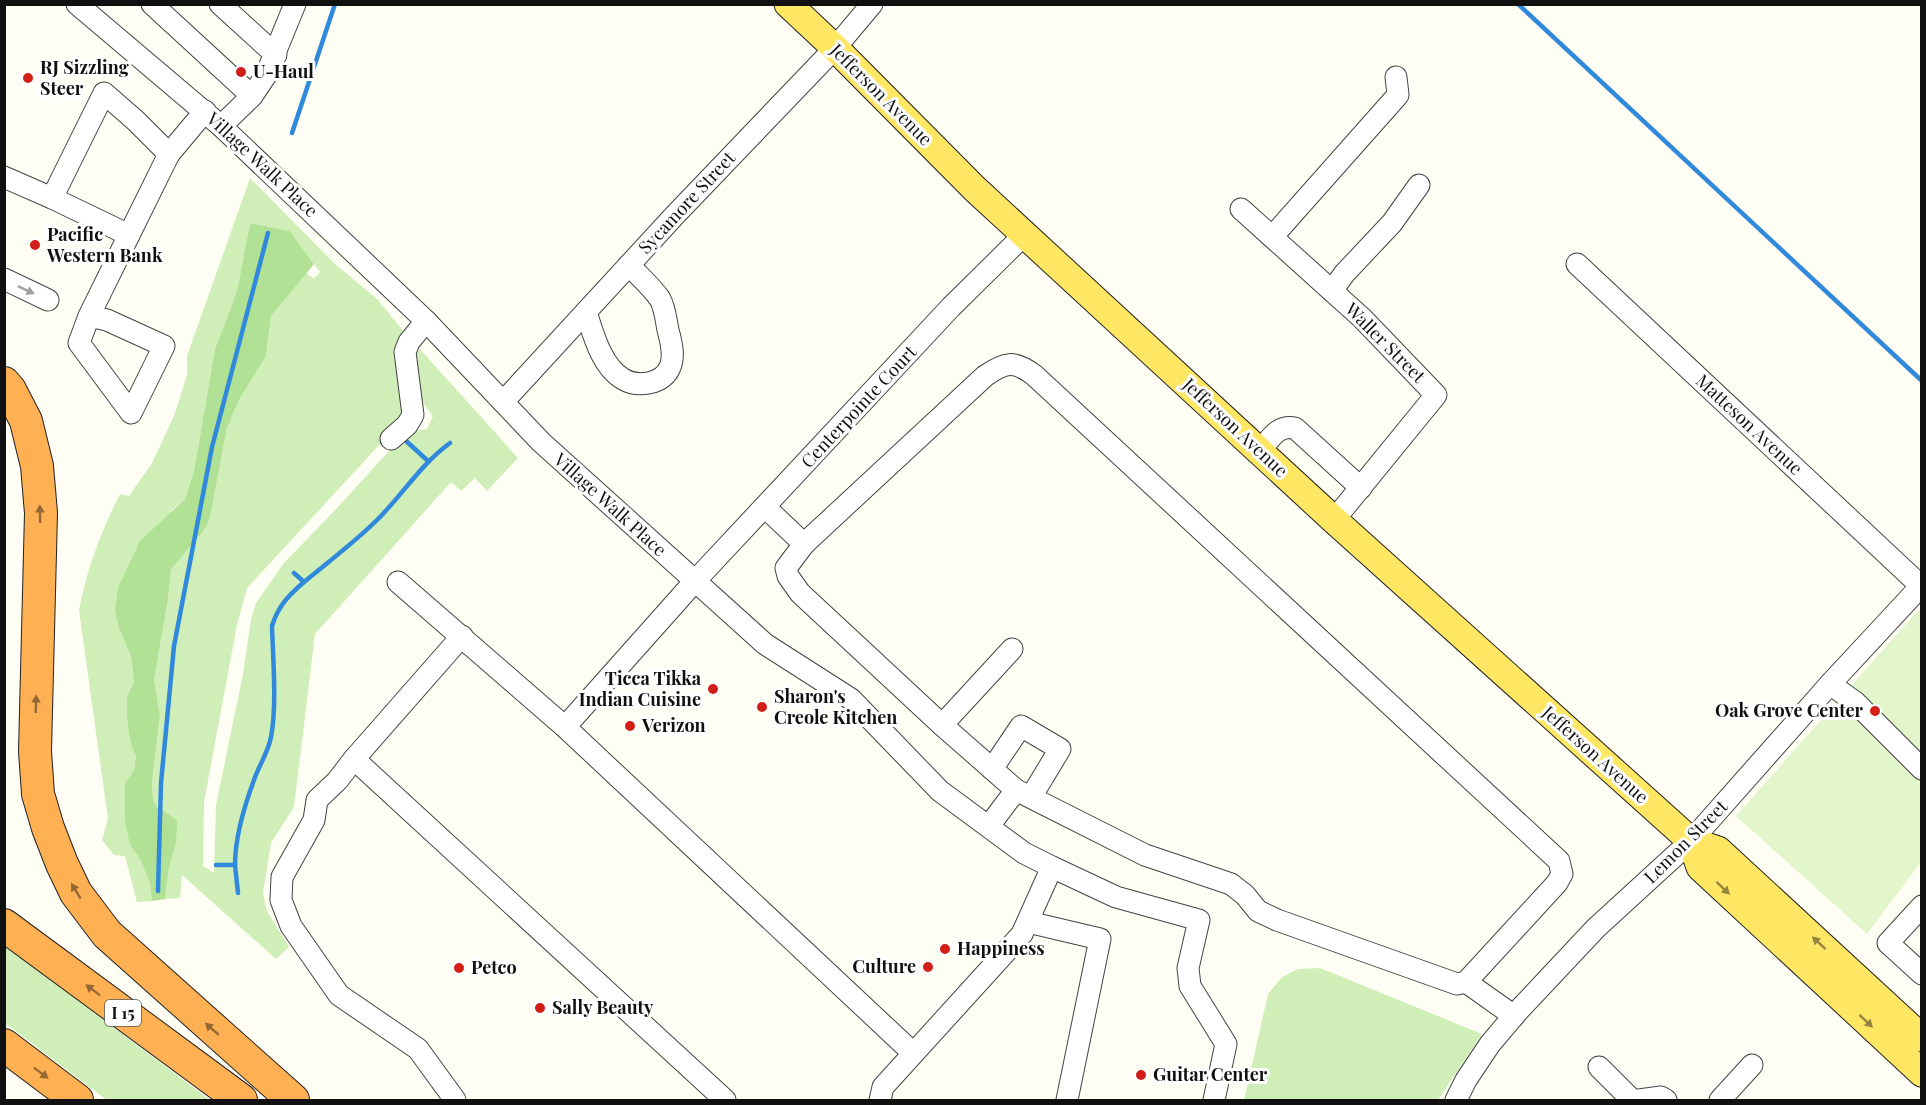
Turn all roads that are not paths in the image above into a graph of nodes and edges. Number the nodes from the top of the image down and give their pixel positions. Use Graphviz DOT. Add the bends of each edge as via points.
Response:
graph roads {
  1 [pos="77,4"];
  2 [pos="152,4"];
  3 [pos="220,4"];
  4 [pos="788,4"];
  5 [pos="872,4"];
  6 [pos="291,6"];
  7 [pos="835,48"];
  8 [pos="276,55"];
  9 [pos="1396,77"];
  10 [pos="252,96"];
  11 [pos="205,111"];
  12 [pos="221,126"];
  13 [pos="169,154"];
  14 [pos="4,177"];
  15 [pos="1419,186"];
  16 [pos="52,198"];
  17 [pos="1241,208"];
  18 [pos="1025,234"];
  19 [pos="129,235"];
  20 [pos="1272,237"];
  21 [pos="1577,264"];
  22 [pos="629,266"];
  23 [pos="4,279"];
  24 [pos="1332,291"];
  25 [pos="48,300"];
  26 [pos="586,312"];
  27 [pos="88,316"];
  28 [pos="426,321"];
  29 [pos="4,383"];
  30 [pos="503,402"];
  31 [pos="391,439"];
  32 [pos="1260,451"];
  33 [pos="1361,488"];
  34 [pos="765,507"];
  35 [pos="1334,520"];
  36 [pos="804,544"];
  37 [pos="695,581"];
  38 [pos="398,582"];
  39 [pos="1921,585"];
  40 [pos="462,636"];
  41 [pos="1012,649"];
  42 [pos="1830,684"];
  43 [pos="942,724"];
  44 [pos="565,727"];
  45 [pos="354,759"];
  46 [pos="992,769"];
  47 [pos="1922,769"];
  48 [pos="1023,794"];
  49 [pos="989,826"];
  50 [pos="1691,841"];
  51 [pos="1052,867"];
  52 [pos="1922,906"];
  53 [pos="1028,922"];
  54 [pos="4,925"];
  55 [pos="1922,974"];
  56 [pos="1466,982"];
  57 [pos="1514,1016"];
  58 [pos="1922,1038"];
  59 [pos="4,1045"];
  60 [pos="913,1053"];
  61 [pos="1752,1065"];
  62 [pos="1599,1067"];
  63 [pos="1922,1073"];
  64 [pos="77,1101"];
  65 [pos="241,1101"];
  66 [pos="293,1101"];
  67 [pos="455,1101"];
  68 [pos="725,1101"];
  69 [pos="880,1101"];
  70 [pos="1067,1101"];
  71 [pos="1214,1101"];
  72 [pos="1456,1101"];
  73 [pos="1632,1101"];
  74 [pos="1639,1101"];
  75 [pos="1666,1101"];
  76 [pos="1720,1101"];
  1 -- 11 [label="street, Village Walk Place"];
  2 -- 10 [label="street"];
  3 -- 8 [label="street"];
  4 -- 7 [label="main road, Jefferson Avenue"];
  5 -- 7 [label="street, Sycamore Street"];
  6 -- 8 [label="street"];
  7 -- 18 [label="main road, Jefferson Avenue"];
  7 -- 22 [label="street, Sycamore Street"];
  8 -- 10 [label="street"];
  9 -- 20 [label="street" via="1398,95"];
  10 -- 12 [label="street"];
  11 -- 12 [label="street, Village Walk Place"];
  11 -- 13 [label="street"];
  12 -- 28 [label="street, Village Walk Place"];
  13 -- 16 [label="street" via="105,93"];
  13 -- 19 [label="street"];
  14 -- 16 [label="street"];
  15 -- 24 [label="street" via="1392,224"];
  16 -- 19 [label="street"];
  17 -- 20 [label="street, Waller Street"];
  18 -- 32 [label="main road, Jefferson Avenue"];
  18 -- 34 [label="street, Centerpointe Court" via="951,307"];
  19 -- 27 [label="street"];
  20 -- 24 [label="street, Waller Street"];
  21 -- 39 [label="street, Matteson Avenue"];
  22 -- 26 [label="street, Sycamore Street"];
  22 -- 26 [label="street" via="664,308 672,356 664,375 651,383 623,379 595,345"];
  23 -- 25 [label="street, one-way"];
  24 -- 33 [label="street, Waller Street" via="1436,395"];
  26 -- 30 [label="street, Sycamore Street"];
  27 -- 27 [label="street" via="107,320 164,346 131,412 79,343"];
  28 -- 30 [label="street, Village Walk Place"];
  28 -- 31 [label="street" via="405,352 413,416"];
  66 -- 29 [label="highway, one-way" via="107,934 76,893 62,864 38,794 35,752 41,513 37,466 26,421"];
  30 -- 37 [label="street, Village Walk Place" via="541,442"];
  32 -- 33 [label="street" via="1277,430 1295,428"];
  32 -- 35 [label="main road, Jefferson Avenue"];
  33 -- 35 [label="street, Waller Street"];
  34 -- 36 [label="street"];
  34 -- 37 [label="street, Centerpointe Court"];
  35 -- 50 [label="main road, Jefferson Avenue"];
  36 -- 43 [label="street" via="786,568 800,593"];
  36 -- 56 [label="street" via="985,376 999,367 1021,365 1559,861 1562,874 1557,883"];
  37 -- 44 [label="street, Centerpointe Court"];
  37 -- 49 [label="street, Village Walk Place" via="765,645 851,699 940,790"];
  38 -- 40 [label="street"];
  39 -- 42 [label="street, Lemon Street"];
  40 -- 44 [label="street"];
  40 -- 45 [label="street"];
  41 -- 43 [label="street"];
  42 -- 47 [label="street" via="1855,702"];
  42 -- 50 [label="street, Lemon Street"];
  43 -- 46 [label="street"];
  44 -- 60 [label="street"];
  45 -- 67 [label="street" via="317,800 314,820 282,877 281,900 291,926 339,995 418,1049"];
  45 -- 68 [label="street"];
  46 -- 48 [label="street"];
  46 -- 48 [label="street" via="1021,726 1060,749"];
  48 -- 49 [label="street"];
  48 -- 56 [label="street" via="1144,855 1231,884 1258,911 1277,920 1457,984"];
  49 -- 51 [label="street, Village Walk Place" via="1024,853"];
  50 -- 57 [label="street, Lemon Street" via="1596,928"];
  58 -- 50 [label="main road, Jefferson Avenue, one-way" via="1719,850"];
  50 -- 63 [label="main road, Jefferson Avenue, one-way" via="1700,867"];
  51 -- 53 [label="street"];
  51 -- 71 [label="street, Village Walk Place" via="1116,897 1199,920 1188,968 1190,986 1226,1044"];
  52 -- 55 [label="street" via="1888,943"];
  53 -- 60 [label="street" via="1022,934"];
  53 -- 70 [label="street" via="1100,939"];
  65 -- 54 [label="highway, I 15, one-way"];
  56 -- 57 [label="street"];
  57 -- 72 [label="street, Lemon Street" via="1490,1044"];
  59 -- 64 [label="highway, one-way"];
  60 -- 69 [label="street" via="883,1087"];
  61 -- 76 [label="street"];
  62 -- 73 [label="street"];
  74 -- 75 [label="street" via="1661,1097"];
}
